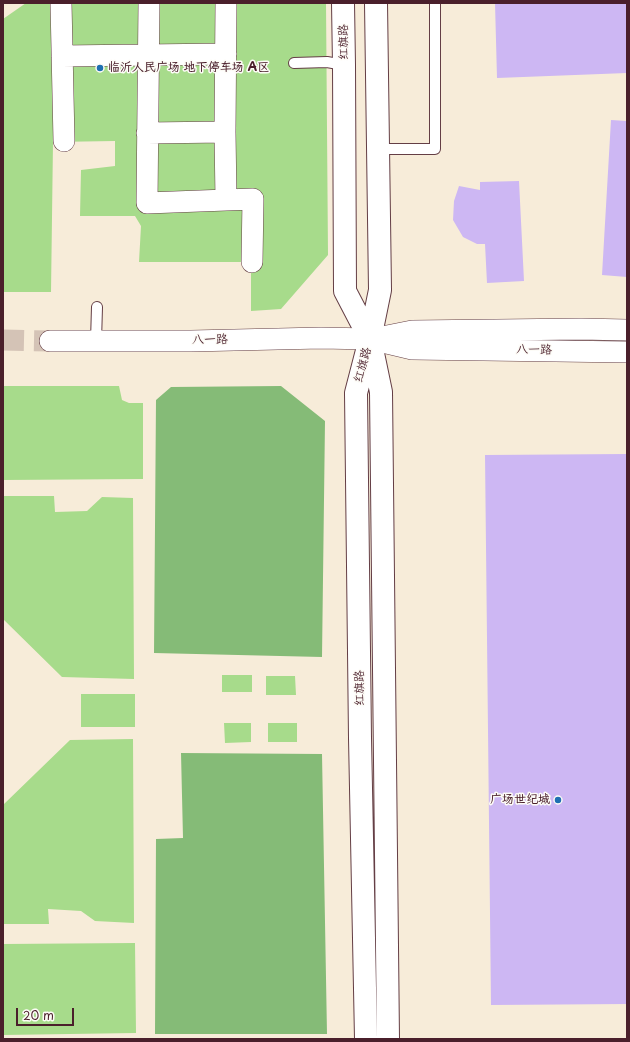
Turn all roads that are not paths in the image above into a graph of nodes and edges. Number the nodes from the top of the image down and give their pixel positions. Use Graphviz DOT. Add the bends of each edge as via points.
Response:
graph roads {
  1 [pos="61,3"];
  2 [pos="149,3"];
  3 [pos="226,3"];
  4 [pos="343,3"];
  5 [pos="376,3"];
  6 [pos="435,3"];
  7 [pos="226,54"];
  8 [pos="149,55"];
  9 [pos="62,56"];
  10 [pos="294,63"];
  11 [pos="344,65"];
  12 [pos="225,132"];
  13 [pos="148,133"];
  14 [pos="64,141"];
  15 [pos="378,149"];
  16 [pos="226,200"];
  17 [pos="252,262"];
  18 [pos="97,307"];
  19 [pos="627,330"];
  20 [pos="370,339"];
  21 [pos="50,341"];
  22 [pos="96,341"];
  23 [pos="627,352"];
  24 [pos="366,1039"];
  25 [pos="388,1039"];
  1 -- 9 [label="street"];
  2 -- 8 [label="street"];
  3 -- 7 [label="street"];
  4 -- 11 [label="street, 红旗路"];
  5 -- 15 [label="street, 红旗路"];
  6 -- 15 [label="lane" via="435,149"];
  7 -- 8 [label="street"];
  7 -- 12 [label="street"];
  8 -- 9 [label="street"];
  8 -- 13 [label="street"];
  9 -- 14 [label="street"];
  10 -- 11 [label="lane" via="327,62"];
  11 -- 20 [label="street, 红旗路" via="345,292"];
  12 -- 13 [label="street"];
  12 -- 16 [label="street"];
  13 -- 16 [label="street" via="147,203"];
  15 -- 20 [label="street, 红旗路" via="380,290"];
  16 -- 17 [label="street" via="253,199"];
  18 -- 22 [label="lane"];
  19 -- 20 [label="street, 八一路" via="412,331"];
  20 -- 22 [label="street, 八一路"];
  20 -- 23 [label="street, 八一路" via="412,349"];
  20 -- 24 [label="street, 红旗路" via="356,393"];
  20 -- 25 [label="street, 红旗路" via="381,392"];
  21 -- 22 [label="street, 八一路"];
}
